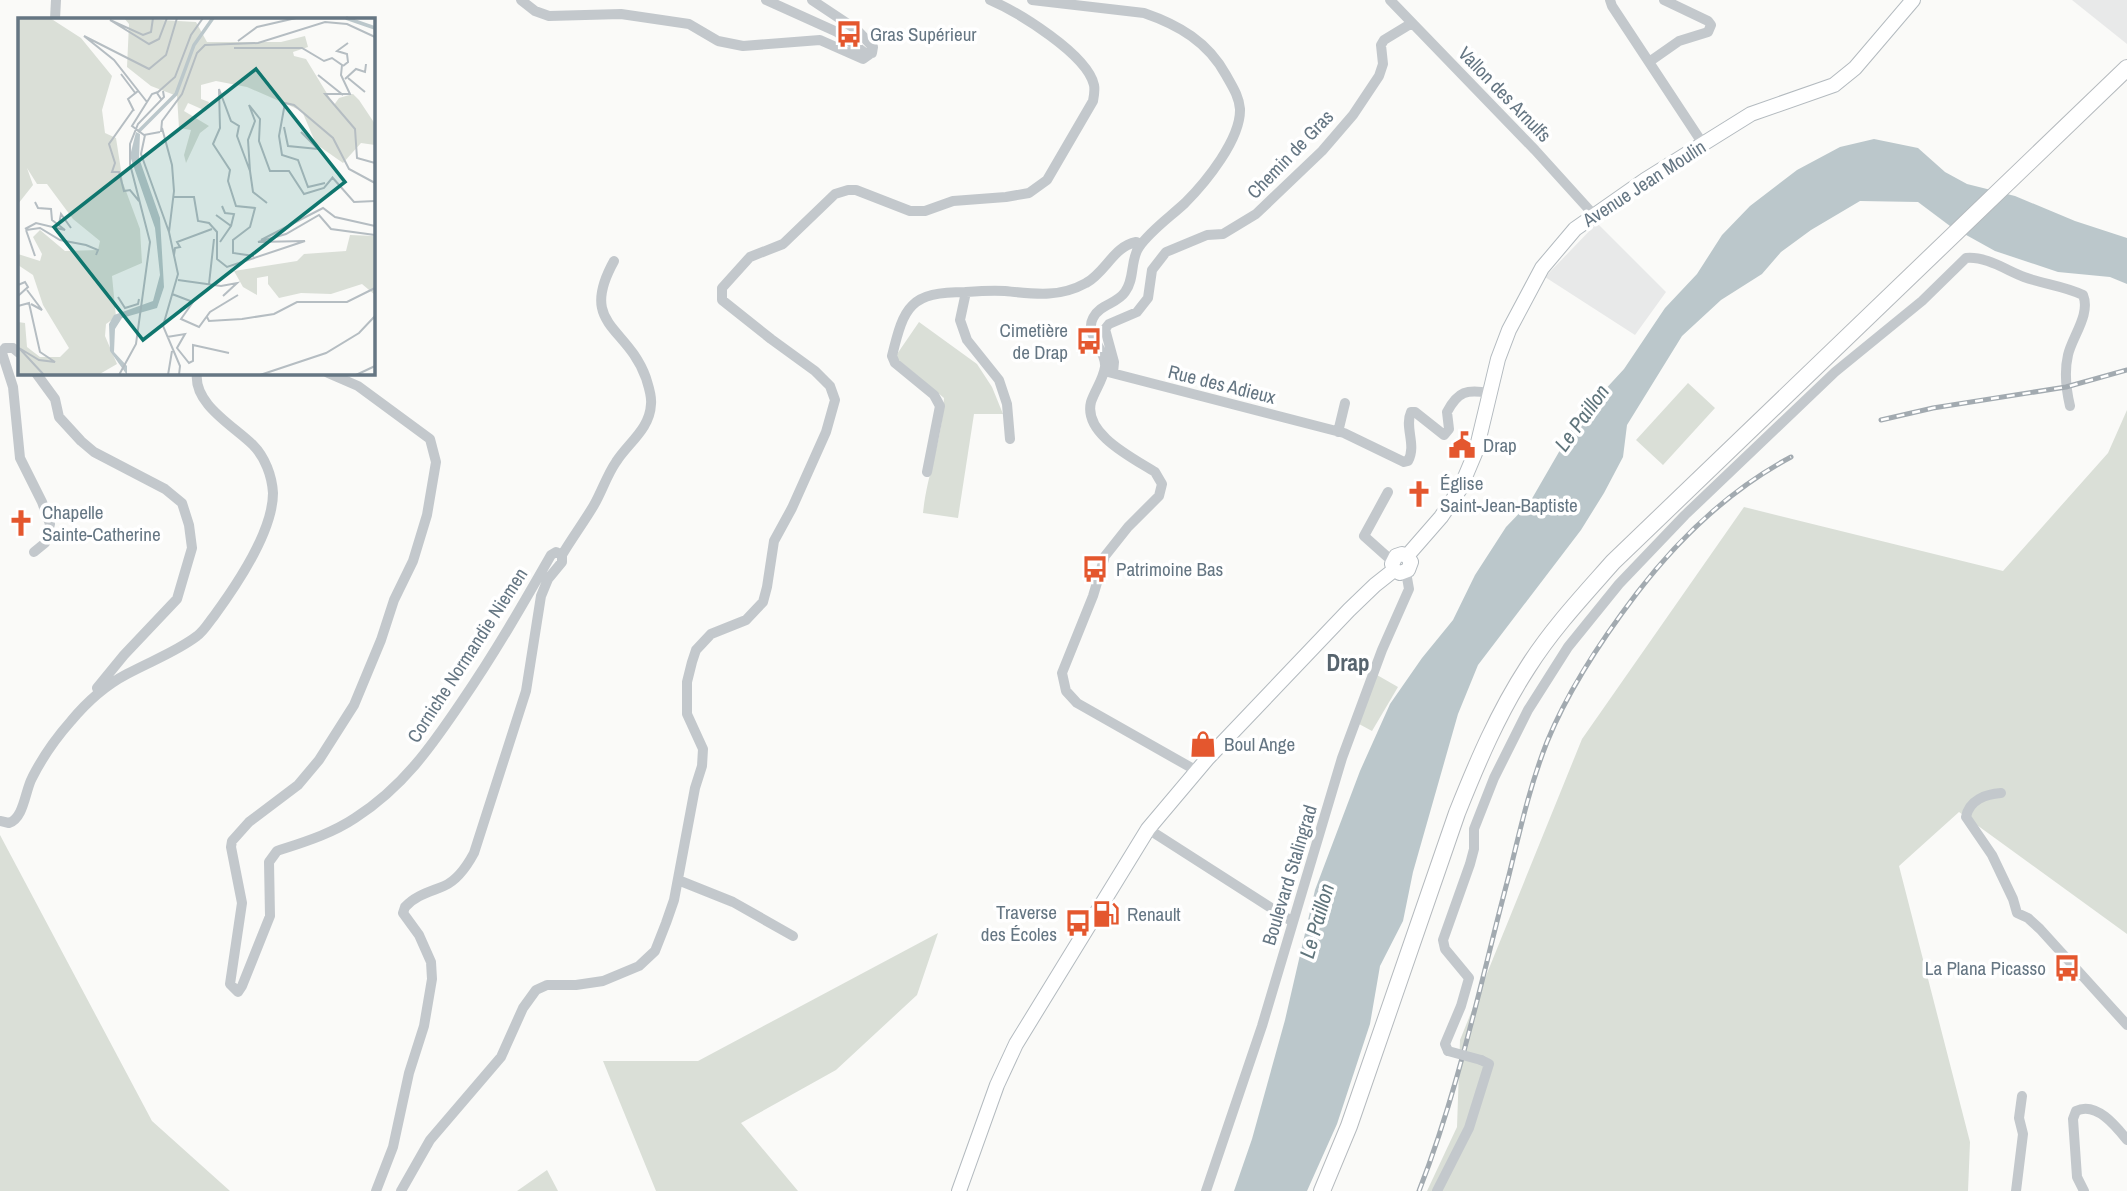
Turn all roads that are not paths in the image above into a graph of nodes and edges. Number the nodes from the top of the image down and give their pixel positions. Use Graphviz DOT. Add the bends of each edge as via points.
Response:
graph roads {
  1 [pos="56,0"];
  2 [pos="521,0"];
  3 [pos="766,0"];
  4 [pos="812,0"];
  5 [pos="990,0"];
  6 [pos="1032,0"];
  7 [pos="1390,0"];
  8 [pos="1621,0"];
  9 [pos="1664,0"];
  10 [pos="1913,0"];
  11 [pos="1611,3"];
  12 [pos="55,18"];
  13 [pos="1412,23"];
  14 [pos="870,54"];
  15 [pos="1649,62"];
  16 [pos="2127,71"];
  17 [pos="1703,144"];
  18 [pos="1593,214"];
  19 [pos="1141,244"];
  20 [pos="1935,257"];
  21 [pos="614,261"];
  22 [pos="966,292"];
  23 [pos="18,352"];
  24 [pos="1108,372"];
  25 [pos="37,374"];
  26 [pos="197,374"];
  27 [pos="330,374"];
  28 [pos="1489,393"];
  29 [pos="1345,403"];
  30 [pos="2070,406"];
  31 [pos="1334,431"];
  32 [pos="1010,439"];
  33 [pos="927,472"];
  34 [pos="1388,492"];
  35 [pos="34,552"];
  36 [pos="562,555"];
  37 [pos="1398,568"];
  38 [pos="99,693"];
  39 [pos="1197,771"];
  40 [pos="2001,793"];
  41 [pos="0,821"];
  42 [pos="1148,829"];
  43 [pos="678,880"];
  44 [pos="1293,922"];
  45 [pos="793,936"];
  46 [pos="2127,1025"];
  47 [pos="2022,1096"];
  48 [pos="2127,1140"];
  49 [pos="2079,1186"];
  50 [pos="376,1191"];
  51 [pos="401,1191"];
  52 [pos="958,1191"];
  53 [pos="1206,1191"];
  54 [pos="1322,1191"];
  55 [pos="1330,1191"];
  56 [pos="1437,1191"];
  57 [pos="2016,1191"];
  1 -- 12 [label="street"];
  2 -- 14 [label="street" via="549,16 648,16 689,23 730,44 820,40 863,59"];
  3 -- 14 [label="street" via="837,32"];
  4 -- 14 [label="street" via="866,37 873,47"];
  5 -- 43 [label="street" via="1044,30 1070,52 1095,87 1093,101 1046,180 1030,192 953,201 925,211 911,211 856,190 835,194 783,244 750,257 722,288 722,300 815,371 830,386 835,400 826,432 774,541 762,602 746,620 711,634 692,662 687,714 702,749 702,766"];
  6 -- 19 [label="street" via="1161,19 1207,47 1237,94 1239,119 1229,146 1200,187"];
  7 -- 13 [label="street, Vallon des Arnulfs"];
  8 -- 11 [label="street"];
  9 -- 15 [label="street" via="1711,25 1708,32 1679,41"];
  10 -- 17 [label="street, Avenue Jean Moulin" via="1855,68 1834,85 1751,114"];
  11 -- 15 [label="street"];
  13 -- 18 [label="street, Vallon des Arnulfs"];
  13 -- 24 [label="street, Chemin de Gras" via="1384,40 1379,76 1353,114 1322,151 1256,214 1223,234 1207,235 1166,252 1152,270 1148,298 1138,312 1105,329 1114,362"];
  15 -- 17 [label="street"];
  16 -- 20 [label="main road"];
  17 -- 18 [label="street, Avenue Jean Moulin"];
  18 -- 28 [label="street, Avenue Jean Moulin" via="1559,246 1533,283 1509,331"];
  19 -- 22 [label="street" via="1127,245 1103,271 1072,290 1042,296"];
  19 -- 24 [label="street" via="1126,290 1091,321"];
  20 -- 54 [label="main road" via="1613,562 1527,668 1477,763 1457,813 1349,1126"];
  20 -- 55 [label="main road" via="1619,567 1531,674 1463,815"];
  21 -- 36 [label="street" via="601,288 604,320 642,368 652,404 647,422 616,461"];
  22 -- 32 [label="street" via="960,320 967,340 999,380"];
  22 -- 33 [label="street" via="926,297 906,309 892,356 934,395 940,407"];
  23 -- 35 [label="street" via="5,348 2,353 13,387 20,458 50,524 45,544"];
  24 -- 31 [label="street, Rue des Adieux"];
  24 -- 39 [label="street" via="1091,403 1095,425 1111,443 1155,472 1162,491 1105,556 1062,682 1077,703"];
  25 -- 38 [label="street" via="55,399 60,417 81,441 165,489 182,503 189,525 192,548 177,599 124,655 97,688"];
  26 -- 38 [label="street" via="201,394 254,446 269,470 273,494 267,521 235,588 200,634"];
  27 -- 36 [label="street, Corniche Normandie Niemen" via="358,386 426,435 435,454 435,475 413,561 354,705 298,785 232,841 242,903 230,984 238,992 270,916 272,856 355,818 417,765 482,672 551,555"];
  28 -- 31 [label="street, Rue des Adieux" via="1463,392 1447,412 1449,429 1444,435 1411,412 1413,446 1404,462"];
  28 -- 37 [label="street, Avenue Jean Moulin" via="1464,481 1408,556 1411,565"];
  29 -- 31 [label="street"];
  30 -- 56 [label="street, bridge" via="2065,370 2085,303 2083,295 1988,261 1966,258 1922,301 1835,372 1640,560 1582,628 1509,745 1479,814 1470,864 1443,940 1469,978 1445,1044 1448,1051 1489,1064 1469,1128"];
  34 -- 37 [label="street" via="1364,536"];
  36 -- 50 [label="street, Corniche Normandie Niemen" via="541,596 526,691 474,853 452,882 424,893 403,913 431,962 432,979 393,1147"];
  37 -- 39 [label="street" via="1349,610"];
  37 -- 44 [label="street, Boulevard Stalingrad" via="1409,589 1342,758"];
  38 -- 41 [label="street" via="47,753 31,779 18,817 9,823"];
  39 -- 42 [label="street"];
  40 -- 46 [label="street" via="1984,796 1969,806 1966,817 1992,855 2017,913 2040,929"];
  42 -- 44 [label="street"];
  42 -- 52 [label="street" via="1016,1044"];
  43 -- 45 [label="street" via="733,902"];
  43 -- 51 [label="street" via="655,951 639,966 604,981 547,985 536,990 501,1057 430,1140"];
  44 -- 53 [label="street, Boulevard Stalingrad"];
  47 -- 57 [label="street"];
  48 -- 49 [label="street" via="2103,1115 2081,1108 2076,1111"];
}
